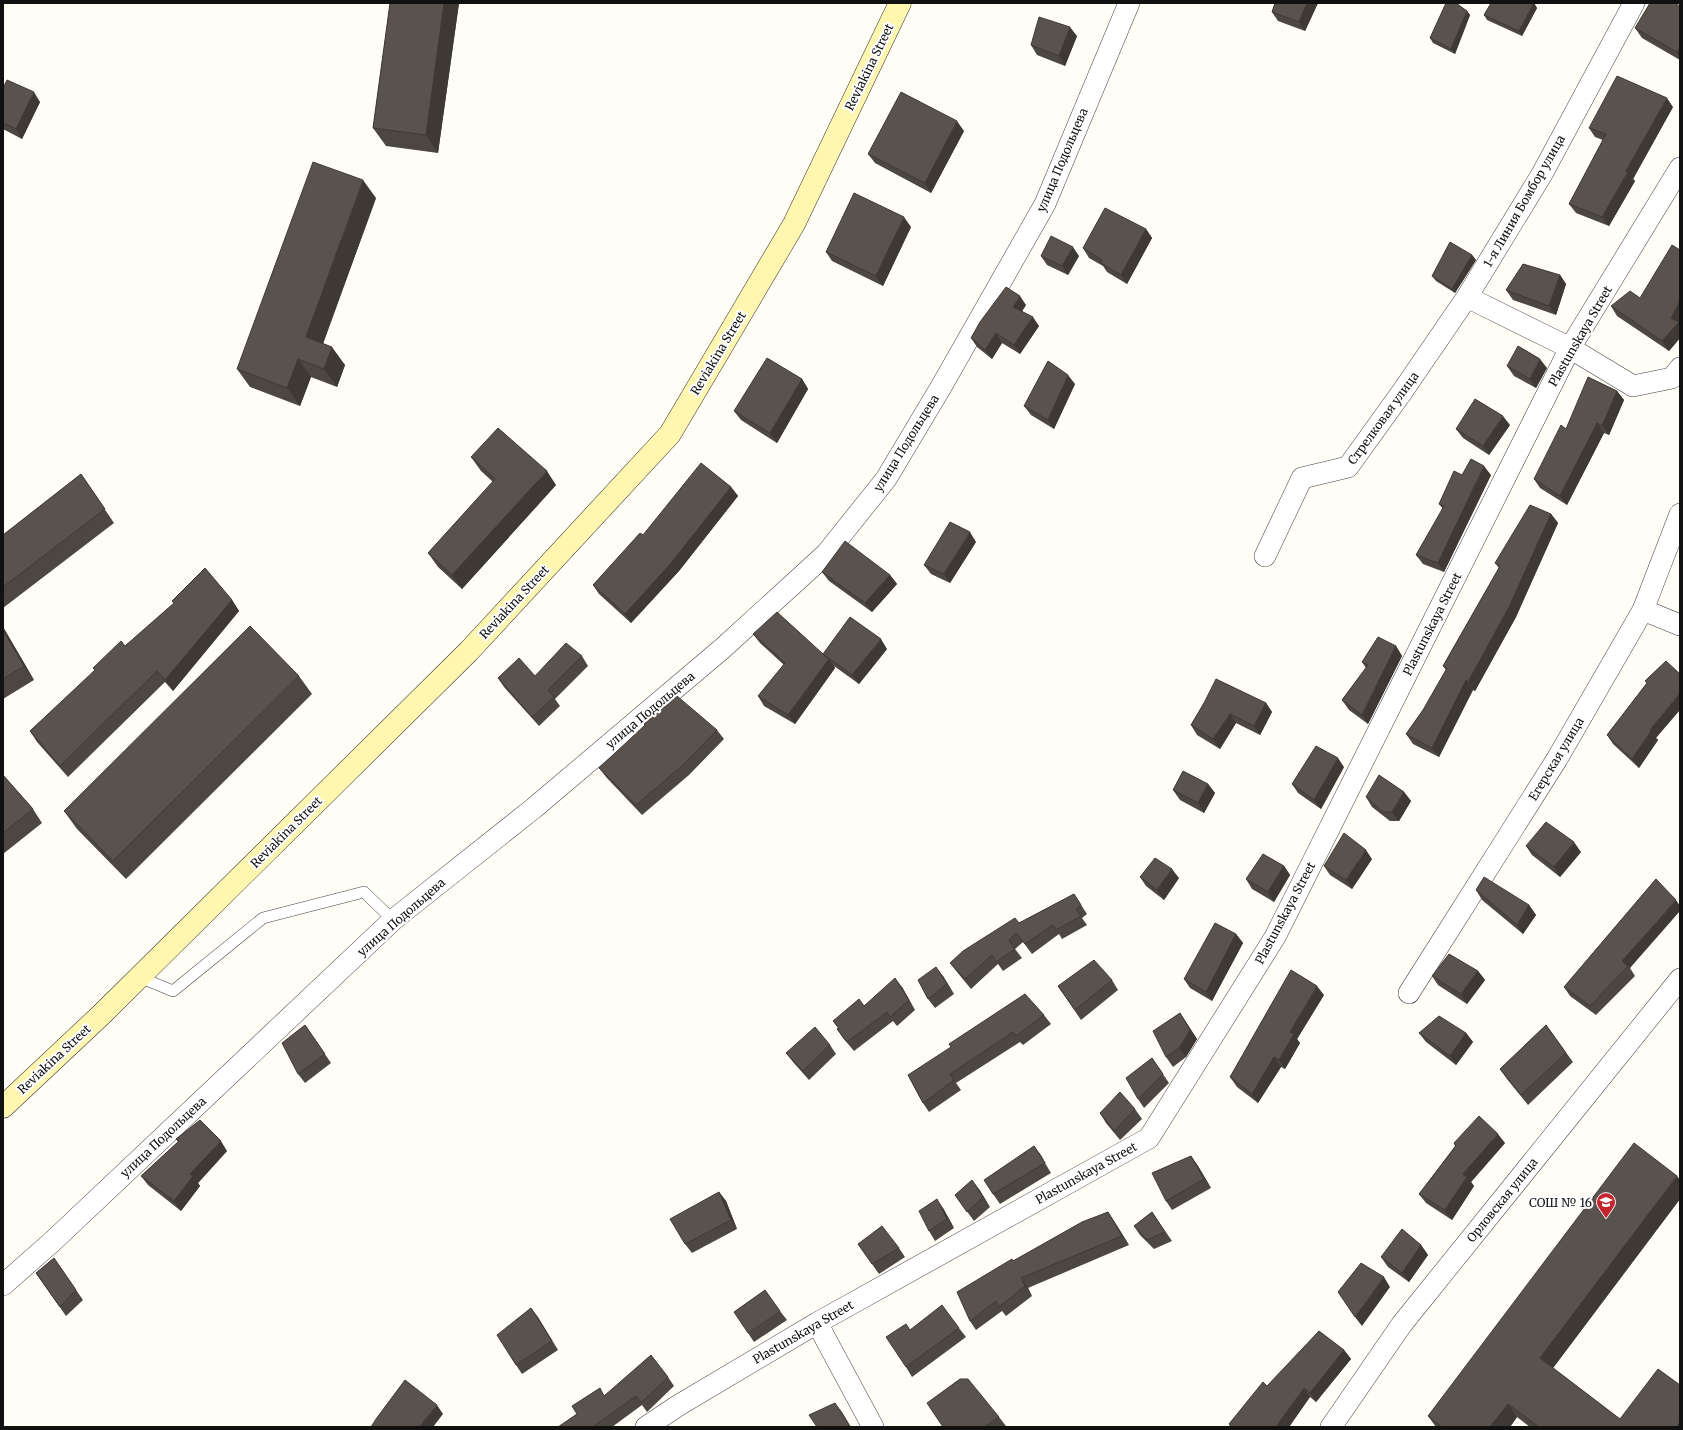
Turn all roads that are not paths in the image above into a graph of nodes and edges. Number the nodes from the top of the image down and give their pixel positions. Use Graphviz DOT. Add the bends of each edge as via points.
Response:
graph roads {
  1 [pos="900,3"];
  2 [pos="1129,3"];
  3 [pos="1634,3"];
  4 [pos="1680,168"];
  5 [pos="1467,297"];
  6 [pos="1570,348"];
  7 [pos="1680,368"];
  8 [pos="1680,514"];
  9 [pos="1265,556"];
  10 [pos="1643,610"];
  11 [pos="1680,625"];
  12 [pos="393,920"];
  13 [pos="139,977"];
  14 [pos="1680,979"];
  15 [pos="1410,993"];
  16 [pos="3,1107"];
  17 [pos="3,1285"];
  18 [pos="817,1323"];
  19 [pos="646,1427"];
  20 [pos="873,1427"];
  21 [pos="1331,1427"];
  1 -- 13 [label="main road, Reviakina Street" via="794,224 670,434 469,651"];
  2 -- 12 [label="street, улица Подольцева" via="1045,204 886,479 826,554 723,648 552,793"];
  3 -- 5 [label="street, 1-я Линия Бомбор улица" via="1542,174"];
  4 -- 6 [label="street, Plastunskaya Street"];
  5 -- 6 [label="street"];
  5 -- 9 [label="street, Стрелковая улица" via="1348,468 1302,478"];
  6 -- 7 [label="street" via="1634,386 1672,378"];
  6 -- 18 [label="street, Plastunskaya Street" via="1275,937 1149,1138"];
  8 -- 10 [label="street, Егерская улица"];
  10 -- 11 [label="street"];
  10 -- 15 [label="street, Егерская улица" via="1557,759"];
  12 -- 13 [label="lane" via="364,892 263,918 173,991"];
  12 -- 17 [label="street, улица Подольцева"];
  13 -- 16 [label="main road, Reviakina Street"];
  14 -- 21 [label="street, Орловская улица" via="1402,1324"];
  18 -- 19 [label="street, Plastunskaya Street"];
  18 -- 20 [label="street"];
}
